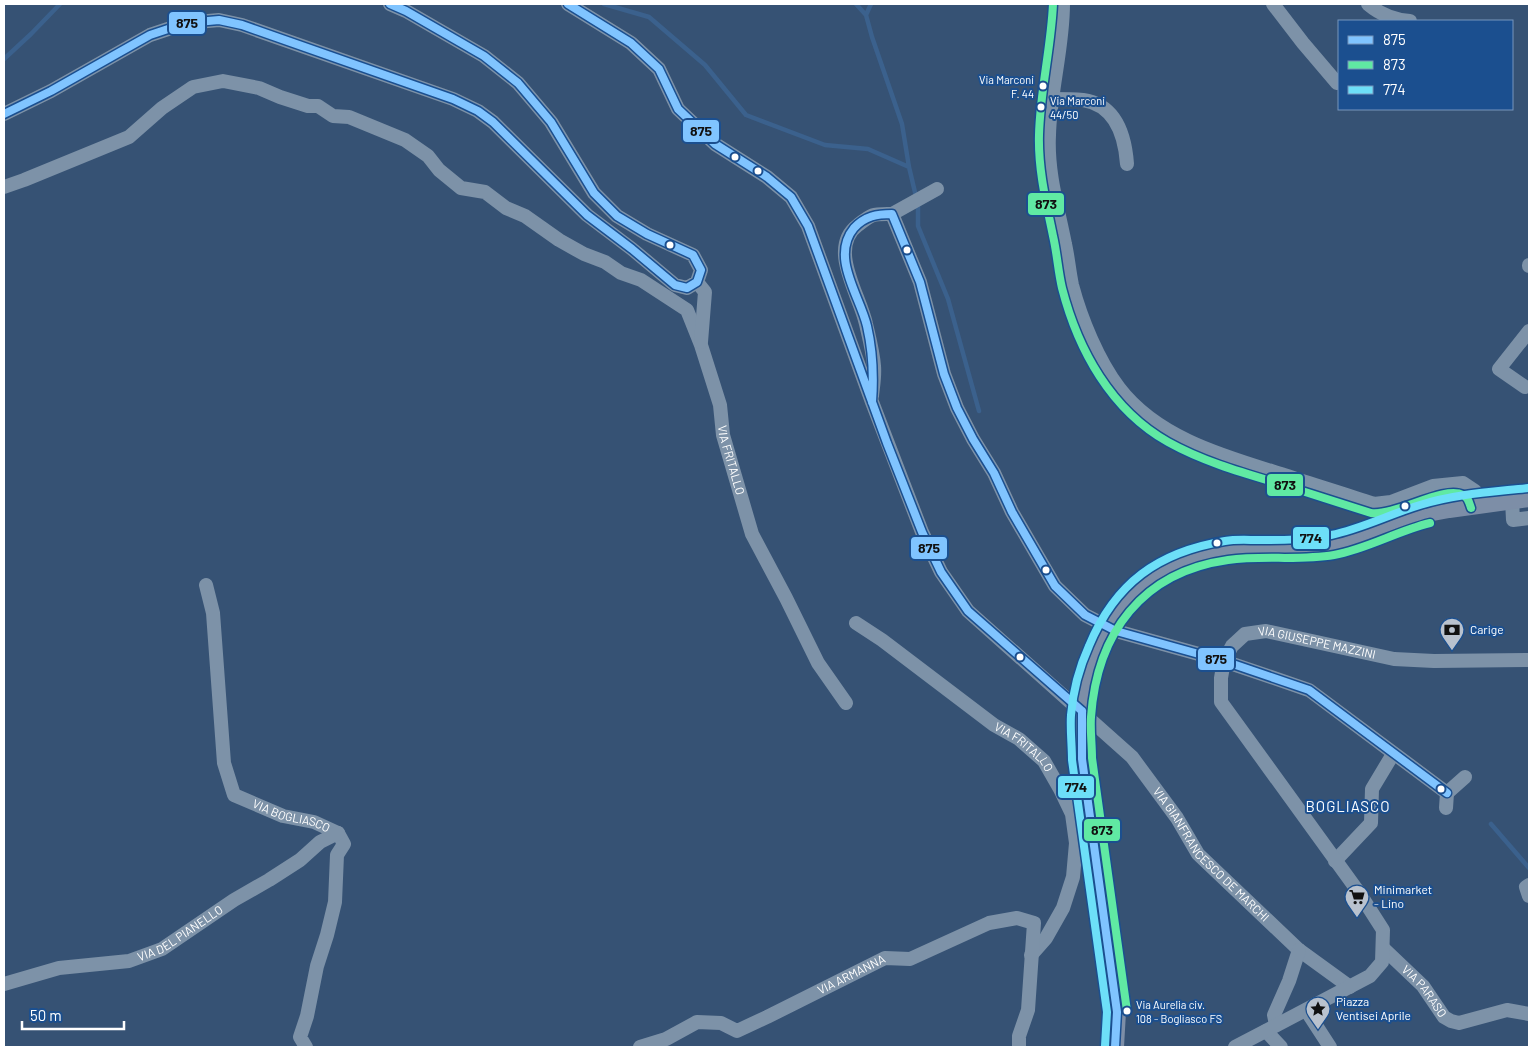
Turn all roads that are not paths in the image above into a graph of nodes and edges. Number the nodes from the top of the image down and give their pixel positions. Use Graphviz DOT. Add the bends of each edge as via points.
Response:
graph roads {
  1 [pos="390,4"];
  2 [pos="1063,4"];
  3 [pos="1273,4"];
  4 [pos="1368,4"];
  5 [pos="570,5"];
  6 [pos="1397,20"];
  7 [pos="1337,82"];
  8 [pos="1052,99"];
  9 [pos="4,114"];
  10 [pos="1127,164"];
  11 [pos="4,187"];
  12 [pos="931,192"];
  13 [pos="892,214"];
  14 [pos="697,282"];
  15 [pos="1529,331"];
  16 [pos="701,345"];
  17 [pos="1525,387"];
  18 [pos="872,402"];
  19 [pos="1521,499"];
  20 [pos="1480,504"];
  21 [pos="1529,518"];
  22 [pos="206,585"];
  23 [pos="856,623"];
  24 [pos="1529,660"];
  25 [pos="1224,661"];
  26 [pos="846,703"];
  27 [pos="1082,711"];
  28 [pos="1393,754"];
  29 [pos="1082,759"];
  30 [pos="1465,777"];
  31 [pos="1447,793"];
  32 [pos="1446,808"];
  33 [pos="338,833"];
  34 [pos="1335,861"];
  35 [pos="1529,885"];
  36 [pos="1529,896"];
  37 [pos="1383,948"];
  38 [pos="1299,950"];
  39 [pos="1031,956"];
  40 [pos="4,984"];
  41 [pos="1113,984"];
  42 [pos="1350,987"];
  43 [pos="1306,1010"];
  44 [pos="1529,1014"];
  45 [pos="1271,1028"];
  46 [pos="679,1033"];
  47 [pos="306,1047"];
  48 [pos="640,1047"];
  49 [pos="671,1047"];
  50 [pos="1019,1047"];
  51 [pos="1115,1047"];
  52 [pos="1235,1047"];
  53 [pos="1281,1047"];
  54 [pos="1330,1047"];
  1 -- 14 [label="street" via="484,56 518,83 551,122 594,193 617,216 693,255 701,270"];
  2 -- 8 [label="street"];
  3 -- 7 [label="street"];
  4 -- 6 [label="street"];
  5 -- 18 [label="street, VIA GIANFRANCESCO DE MARCHI" via="631,43 659,69 678,109 715,144 767,177 791,198 808,226"];
  8 -- 10 [label="street" via="1084,100 1104,108 1118,125 1125,142"];
  8 -- 20 [label="street" via="1049,137 1052,179 1072,285 1087,329 1107,369 1138,408 1163,427 1198,445 1374,504 1392,502 1433,486 1463,483 1475,490"];
  9 -- 14 [label="street" via="150,35 186,23 219,20 242,25 445,96 478,111 506,132 587,215 675,285 687,288"];
  11 -- 16 [label="street, VIA FRITALLO" via="128,136 193,87 223,81 259,88 308,106 318,106 333,116 349,117 405,140 428,156 438,170 461,188 485,192 559,240 641,280 687,310"];
  12 -- 13 [label="street"];
  13 -- 18 [label="street" via="872,214 852,228 844,243 845,261 862,306 874,366"];
  13 -- 25 [label="street" via="920,282 944,374 957,408 1054,586 1085,615 1116,631"];
  14 -- 16 [label="street" via="705,292"];
  15 -- 17 [label="street" via="1499,369"];
  16 -- 26 [label="street, VIA FRITALLO" via="720,405 723,435 752,534 818,663"];
  18 -- 27 [label="street, VIA GIANFRANCESCO DE MARCHI" via="922,532 941,572 968,611"];
  19 -- 20 [label="main road"];
  19 -- 21 [label="street" via="1513,520"];
  20 -- 27 [label="main road, bridge" via="1422,514 1332,545 1228,550 1197,556 1166,569 1137,588 1117,611 1100,643 1084,693"];
  22 -- 33 [label="street, VIA BOGLIASCO" via="213,613 224,762 234,796"];
  23 -- 39 [label="street, VIA FRITALLO" via="994,726 1019,739 1044,761 1060,789 1072,814 1076,843 1074,877 1046,938"];
  24 -- 25 [label="street, VIA GIUSEPPE MAZZINI" via="1394,659 1266,630 1245,634 1232,646"];
  25 -- 28 [label="street" via="1309,690"];
  25 -- 34 [label="street, VIA GIUSEPPE MAZZINI" via="1221,702"];
  27 -- 29 [label="main road"];
  27 -- 38 [label="street, VIA GIANFRANCESCO DE MARCHI" via="1132,757 1177,818 1198,854"];
  28 -- 31 [label="street"];
  28 -- 34 [label="street" via="1372,789 1371,823"];
  30 -- 31 [label="street"];
  31 -- 32 [label="street"];
  33 -- 40 [label="street, VIA DEL PIANELLO" via="162,949 129,961 59,968"];
  33 -- 47 [label="street, VIA BOGLIASCO" via="344,844 337,855 335,902 300,1036"];
  34 -- 37 [label="street, VIA GIUSEPPE MAZZINI" via="1382,930"];
  35 -- 36 [label="street" via="1526,887"];
  37 -- 42 [label="street" via="1382,962 1370,976"];
  37 -- 44 [label="street, VIA PARASO" via="1423,986 1444,1017 1451,1021 1459,1023 1507,1010"];
  38 -- 42 [label="street, VIA GIANFRANCESCO DE MARCHI"];
  38 -- 45 [label="street"];
  39 -- 46 [label="street, VIA ARMANNA" via="1034,923 1016,918 989,923 910,959 885,958 737,1030 721,1023 697,1022"];
  39 -- 50 [label="street, VIA ARMANNA" via="1028,1010 1018,1036"];
  41 -- 51 [label="main road" via="1117,1012"];
  42 -- 43 [label="street"];
  43 -- 45 [label="street"];
  43 -- 54 [label="street"];
  45 -- 52 [label="street"];
  45 -- 53 [label="street"];
  46 -- 48 [label="street, VIA ARMANNA"];
  46 -- 49 [label="street"];
}
